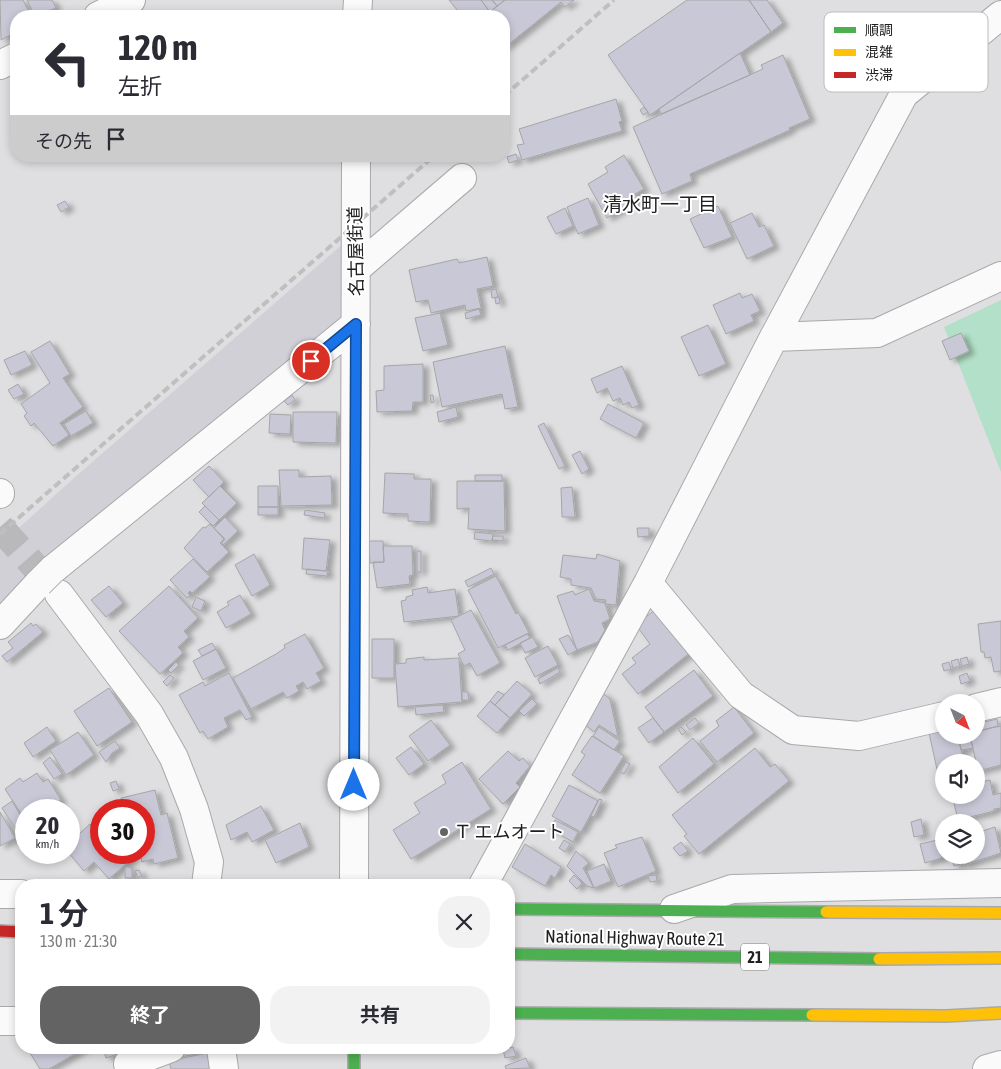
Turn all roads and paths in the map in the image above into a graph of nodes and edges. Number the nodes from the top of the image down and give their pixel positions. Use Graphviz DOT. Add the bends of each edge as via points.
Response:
graph roads {
  1 [pos="131,0"];
  2 [pos="110,10"];
  3 [pos="1001,16"];
  4 [pos="988,26"];
  5 [pos="906,92"];
  6 [pos="356,162"];
  7 [pos="462,178"];
  8 [pos="356,268"];
  9 [pos="1001,276"];
  10 [pos="356,324"];
  11 [pos="774,338"];
  12 [pos="648,583"];
  13 [pos="46,584"];
  14 [pos="0,625"];
  15 [pos="1001,702"];
  16 [pos="985,706"];
  17 [pos="935,718"];
  18 [pos="207,874"];
  19 [pos="354,879"];
  20 [pos="486,879"];
  21 [pos="1001,883"];
  22 [pos="0,894"];
  23 [pos="15,894"];
  24 [pos="515,909"];
  25 [pos="672,909"];
  26 [pos="1001,913"];
  27 [pos="0,932"];
  28 [pos="15,932"];
  29 [pos="515,954"];
  30 [pos="1001,958"];
  31 [pos="515,1013"];
  32 [pos="1001,1013"];
  33 [pos="0,1021"];
  34 [pos="15,1022"];
  35 [pos="155,1054"];
  36 [pos="222,1054"];
  37 [pos="354,1054"];
  38 [pos="128,1064"];
  39 [pos="1001,1065"];
  40 [pos="224,1069"];
  41 [pos="354,1069"];
  42 [pos="987,1069"];
  1 -- 2 [label="street"];
  3 -- 4 [label="street"];
  5 -- 11 [label="street"];
  6 -- 8 [label="street, 名古屋街道"];
  7 -- 8 [label="street"];
  8 -- 10 [label="street, 名古屋街道"];
  9 -- 11 [label="street" via="877,333"];
  10 -- 13 [label="street"];
  10 -- 19 [label="street, 名古屋街道"];
  11 -- 12 [label="street"];
  12 -- 17 [label="street" via="741,695 793,730 859,736"];
  12 -- 20 [label="street"];
  13 -- 14 [label="street"];
  13 -- 18 [label="street" via="149,714 170,751 194,809"];
  15 -- 16 [label="street"];
  21 -- 25 [label="street" via="732,889"];
  22 -- 23 [label="street"];
  24 -- 25 [label="main road"];
  25 -- 26 [label="main road"];
  27 -- 28 [label="main road"];
  29 -- 30 [label="main road, National Highway Route 21 / 21"];
  31 -- 32 [label="main road" via="946,1016"];
  33 -- 34 [label="street"];
  35 -- 38 [label="street"];
  36 -- 40 [label="street"];
  37 -- 41 [label="main road"];
  39 -- 42 [label="street"];
}
